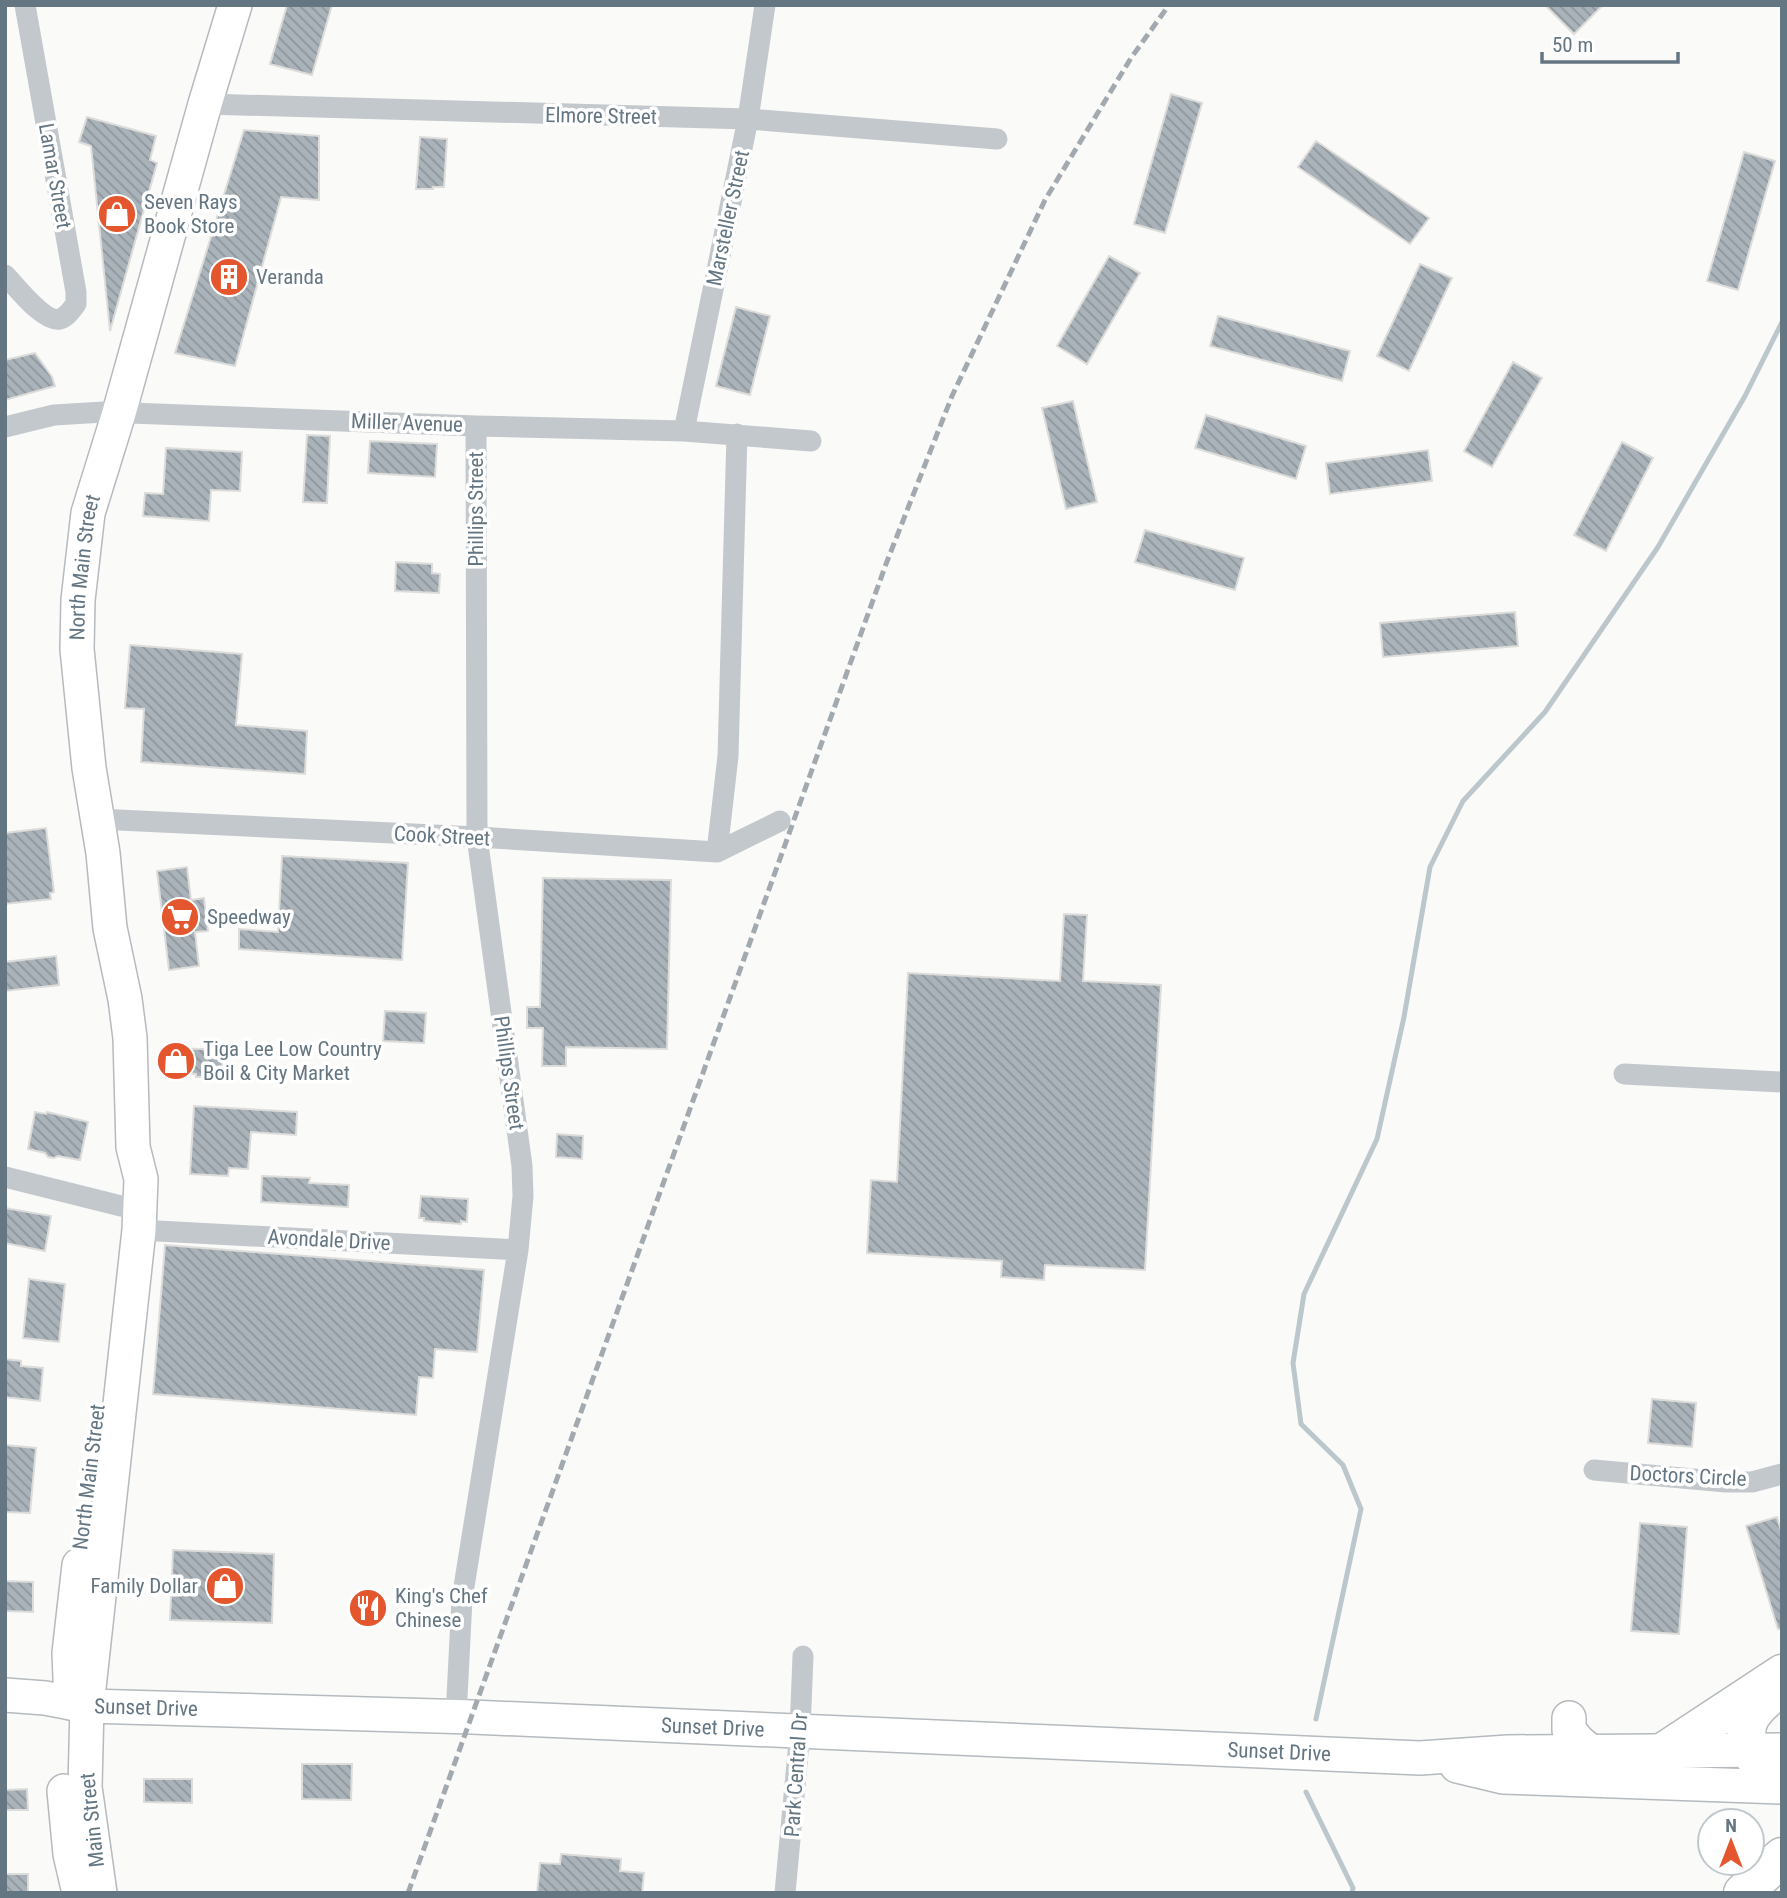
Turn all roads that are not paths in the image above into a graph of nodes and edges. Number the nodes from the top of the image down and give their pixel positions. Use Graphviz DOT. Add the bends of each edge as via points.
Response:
graph roads {
  1 [pos="25,5"];
  2 [pos="235,5"];
  3 [pos="765,5"];
  4 [pos="205,104"];
  5 [pos="748,119"];
  6 [pos="997,139"];
  7 [pos="5,275"];
  8 [pos="119,412"];
  9 [pos="476,426"];
  10 [pos="5,427"];
  11 [pos="684,431"];
  12 [pos="737,434"];
  13 [pos="811,441"];
  14 [pos="97,819"];
  15 [pos="780,821"];
  16 [pos="477,837"];
  17 [pos="717,852"];
  18 [pos="1623,1074"];
  19 [pos="1782,1082"];
  20 [pos="5,1177"];
  21 [pos="130,1218"];
  22 [pos="518,1250"];
  23 [pos="1594,1470"];
  24 [pos="1782,1474"];
  25 [pos="803,1656"];
  26 [pos="1782,1674"];
  27 [pos="1782,1685"];
  28 [pos="5,1695"];
  29 [pos="79,1704"];
  30 [pos="456,1717"];
  31 [pos="1569,1718"];
  32 [pos="800,1731"];
  33 [pos="1766,1750"];
  34 [pos="1590,1751"];
  35 [pos="1665,1751"];
  36 [pos="1420,1758"];
  37 [pos="1782,1779"];
  38 [pos="1782,1787"];
  39 [pos="1782,1857"];
  40 [pos="79,1893"];
  41 [pos="100,1893"];
  42 [pos="785,1893"];
  43 [pos="1743,1893"];
  1 -- 7 [label="street, Lamar Street" via="76,304 60,319 49,319"];
  2 -- 4 [label="main road, North Main Street"];
  3 -- 5 [label="street, Marsteller Street"];
  4 -- 5 [label="street, Elmore Street"];
  4 -- 8 [label="main road, North Main Street"];
  5 -- 6 [label="street, Elmore Street"];
  5 -- 11 [label="street, Marsteller Street"];
  8 -- 9 [label="street, Miller Avenue"];
  8 -- 10 [label="street, Miller Avenue" via="54,415"];
  8 -- 14 [label="main road, North Main Street" via="88,513 78,600 77,649"];
  9 -- 11 [label="street, Miller Avenue"];
  9 -- 16 [label="street, Phillips Street"];
  11 -- 12 [label="street, Miller Avenue"];
  12 -- 13 [label="street, Miller Avenue"];
  12 -- 17 [label="street" via="728,756"];
  14 -- 16 [label="street, Cook Street"];
  14 -- 21 [label="main road, North Main Street" via="130,1038 133,1147 123,1173"];
  15 -- 17 [label="street, Cook Street"];
  16 -- 17 [label="street, Cook Street"];
  16 -- 22 [label="street, Phillips Street" via="522,1166"];
  18 -- 19 [label="street"];
  20 -- 21 [label="street, Avondale Drive"];
  21 -- 22 [label="street, Avondale Drive"];
  21 -- 29 [label="main road, North Main Street" via="69,1653"];
  22 -- 30 [label="street, Phillips Street" via="462,1599"];
  23 -- 24 [label="street, Doctors Circle" via="1726,1482 1752,1482"];
  25 -- 32 [label="street, Park Central Dr"];
  26 -- 35 [label="highway"];
  27 -- 33 [label="highway" via="1748,1721 1747,1742"];
  28 -- 29 [label="main road, Sunset Drive"];
  29 -- 30 [label="main road, Sunset Drive"];
  29 -- 40 [label="main road, North Main Street" via="63,1782"];
  29 -- 41 [label="main road, Main Street"];
  30 -- 32 [label="main road, Sunset Drive"];
  31 -- 34 [label="main road" via="1569,1730"];
  32 -- 36 [label="main road, Sunset Drive"];
  32 -- 42 [label="street, Park Central Dr"];
  33 -- 35 [label="main road, Sunset Drive"];
  33 -- 37 [label="highway" via="1760,1766"];
  34 -- 35 [label="main road, Sunset Drive"];
  34 -- 36 [label="main road, Sunset Drive"];
  36 -- 38 [label="main road, Sunset Drive" via="1503,1777"];
  39 -- 43 [label="highway"];
}
